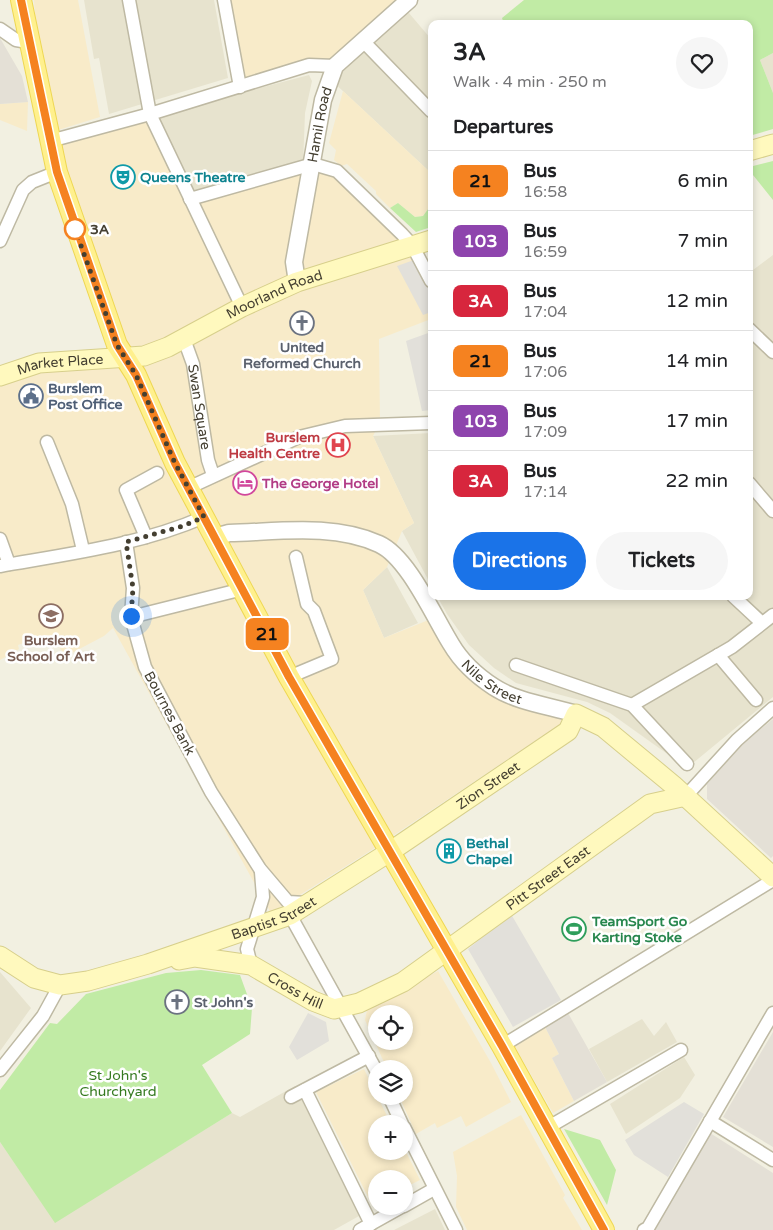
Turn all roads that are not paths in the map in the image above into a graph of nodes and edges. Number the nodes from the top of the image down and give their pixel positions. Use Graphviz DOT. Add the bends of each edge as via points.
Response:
graph roads {
  1 [pos="21,0"];
  2 [pos="128,0"];
  3 [pos="224,0"];
  4 [pos="409,0"];
  5 [pos="0,29"];
  6 [pos="363,41"];
  7 [pos="28,42"];
  8 [pos="336,66"];
  9 [pos="240,87"];
  10 [pos="428,108"];
  11 [pos="150,114"];
  12 [pos="50,141"];
  13 [pos="773,144"];
  14 [pos="753,150"];
  15 [pos="313,164"];
  16 [pos="57,172"];
  17 [pos="190,199"];
  18 [pos="3,227"];
  19 [pos="0,241"];
  20 [pos="428,241"];
  21 [pos="412,245"];
  22 [pos="428,275"];
  23 [pos="297,282"];
  24 [pos="242,307"];
  25 [pos="753,333"];
  26 [pos="184,339"];
  27 [pos="773,352"];
  28 [pos="123,357"];
  29 [pos="0,376"];
  30 [pos="428,423"];
  31 [pos="47,442"];
  32 [pos="157,473"];
  33 [pos="213,475"];
  34 [pos="188,488"];
  35 [pos="753,488"];
  36 [pos="773,511"];
  37 [pos="204,517"];
  38 [pos="215,536"];
  39 [pos="146,537"];
  40 [pos="0,539"];
  41 [pos="126,542"];
  42 [pos="83,550"];
  43 [pos="296,557"];
  44 [pos="4,565"];
  45 [pos="243,589"];
  46 [pos="737,600"];
  47 [pos="773,615"];
  48 [pos="131,616"];
  49 [pos="762,623"];
  50 [pos="718,655"];
  51 [pos="516,665"];
  52 [pos="289,677"];
  53 [pos="756,700"];
  54 [pos="632,705"];
  55 [pos="773,708"];
  56 [pos="576,714"];
  57 [pos="687,764"];
  58 [pos="661,775"];
  59 [pos="686,796"];
  60 [pos="650,804"];
  61 [pos="391,851"];
  62 [pos="260,869"];
  63 [pos="773,878"];
  64 [pos="306,903"];
  65 [pos="290,915"];
  66 [pos="254,928"];
  67 [pos="447,952"];
  68 [pos="0,956"];
  69 [pos="148,964"];
  70 [pos="251,965"];
  71 [pos="60,985"];
  72 [pos="341,1009"];
  73 [pos="773,1013"];
  74 [pos="502,1046"];
  75 [pos="681,1050"];
  76 [pos="369,1056"];
  77 [pos="371,1060"];
  78 [pos="0,1070"];
  79 [pos="305,1090"];
  80 [pos="291,1097"];
  81 [pos="710,1120"];
  82 [pos="546,1128"];
  83 [pos="413,1146"];
  84 [pos="773,1160"];
  85 [pos="434,1189"];
  86 [pos="413,1201"];
  87 [pos="388,1215"];
  88 [pos="366,1227"];
  89 [pos="456,1230"];
  90 [pos="604,1230"];
  91 [pos="644,1230"];
  1 -- 7 [label="main road"];
  2 -- 11 [label="street"];
  3 -- 9 [label="street"];
  4 -- 6 [label="street, Hamil Road"];
  5 -- 7 [label="street" via="16,40"];
  6 -- 8 [label="street, Hamil Road"];
  6 -- 10 [label="street"];
  7 -- 12 [label="main road"];
  8 -- 9 [label="street" via="309,66"];
  8 -- 15 [label="street, Hamil Road" via="323,100"];
  9 -- 11 [label="street"];
  11 -- 12 [label="street"];
  11 -- 17 [label="street"];
  12 -- 16 [label="main road"];
  13 -- 14 [label="main road"];
  15 -- 17 [label="street"];
  15 -- 21 [label="street" via="331,168"];
  15 -- 23 [label="street, Hamil Road" via="294,262"];
  16 -- 18 [label="street" via="32,182 23,190"];
  16 -- 28 [label="main road" via="109,326"];
  17 -- 24 [label="street"];
  18 -- 19 [label="street"];
  20 -- 21 [label="main road, Moorland Road"];
  21 -- 22 [label="street"];
  21 -- 23 [label="main road, Moorland Road"];
  23 -- 24 [label="main road, Moorland Road"];
  24 -- 26 [label="main road, Moorland Road"];
  25 -- 27 [label="street"];
  26 -- 28 [label="main road, Moorland Road" via="144,356"];
  26 -- 33 [label="street, Swan Square" via="193,364"];
  28 -- 29 [label="main road, Market Place" via="39,363"];
  28 -- 34 [label="main road" via="136,375"];
  30 -- 33 [label="street" via="345,426 299,437"];
  31 -- 42 [label="street" via="72,504"];
  32 -- 39 [label="street" via="126,490"];
  33 -- 34 [label="street"];
  34 -- 37 [label="main road"];
  35 -- 36 [label="street"];
  37 -- 38 [label="main road"];
  37 -- 39 [label="street"];
  38 -- 45 [label="main road"];
  38 -- 56 [label="street, Nile Street" via="229,533 330,532 381,544 403,566 463,661 495,688"];
  39 -- 41 [label="street"];
  40 -- 44 [label="street"];
  41 -- 42 [label="street"];
  41 -- 48 [label="street, Bournes Bank" via="133,588"];
  42 -- 44 [label="street"];
  43 -- 52 [label="street" via="307,604 314,611 332,658"];
  45 -- 48 [label="street"];
  45 -- 52 [label="main road"];
  46 -- 49 [label="street"];
  47 -- 49 [label="street"];
  48 -- 62 [label="street, Bournes Bank" via="145,667 211,792"];
  49 -- 50 [label="street"];
  50 -- 53 [label="street"];
  50 -- 54 [label="street"];
  51 -- 54 [label="street"];
  52 -- 61 [label="main road"];
  54 -- 57 [label="street"];
  55 -- 59 [label="street" via="737,740"];
  56 -- 58 [label="main road, Nile Street" via="603,727"];
  56 -- 61 [label="main road, Zion Street" via="568,731"];
  58 -- 59 [label="main road, Nile Street"];
  58 -- 60 [label="main road, Pitt Street East" via="658,793"];
  59 -- 60 [label="main road, Pitt Street East"];
  59 -- 63 [label="main road, Nile Street"];
  60 -- 67 [label="main road, Pitt Street East"];
  61 -- 64 [label="main road, Baptist Street"];
  61 -- 67 [label="main road"];
  62 -- 64 [label="street, Bournes Bank" via="288,902"];
  62 -- 66 [label="street, Bournes Bank" via="263,896"];
  63 -- 74 [label="street"];
  64 -- 65 [label="main road, Baptist Street"];
  65 -- 66 [label="main road, Baptist Street"];
  65 -- 72 [label="street"];
  66 -- 69 [label="main road, Baptist Street"];
  66 -- 70 [label="street, Cross Hill" via="247,949"];
  67 -- 72 [label="main road, Pitt Street East" via="403,982"];
  67 -- 74 [label="main road"];
  68 -- 71 [label="main road" via="34,978"];
  69 -- 70 [label="main road, Cross Hill" via="194,957"];
  69 -- 71 [label="main road" via="88,981"];
  70 -- 72 [label="main road, Cross Hill" via="324,1006"];
  71 -- 78 [label="street" via="43,1016"];
  72 -- 76 [label="street"];
  73 -- 81 [label="street"];
  74 -- 82 [label="main road"];
  75 -- 82 [label="street"];
  76 -- 77 [label="street"];
  76 -- 79 [label="street"];
  79 -- 80 [label="street"];
  79 -- 88 [label="street"];
  81 -- 84 [label="street"];
  81 -- 91 [label="street"];
  82 -- 90 [label="main road"];
  83 -- 85 [label="street"];
  85 -- 86 [label="street"];
  85 -- 89 [label="street"];
  87 -- 88 [label="street"];
}
